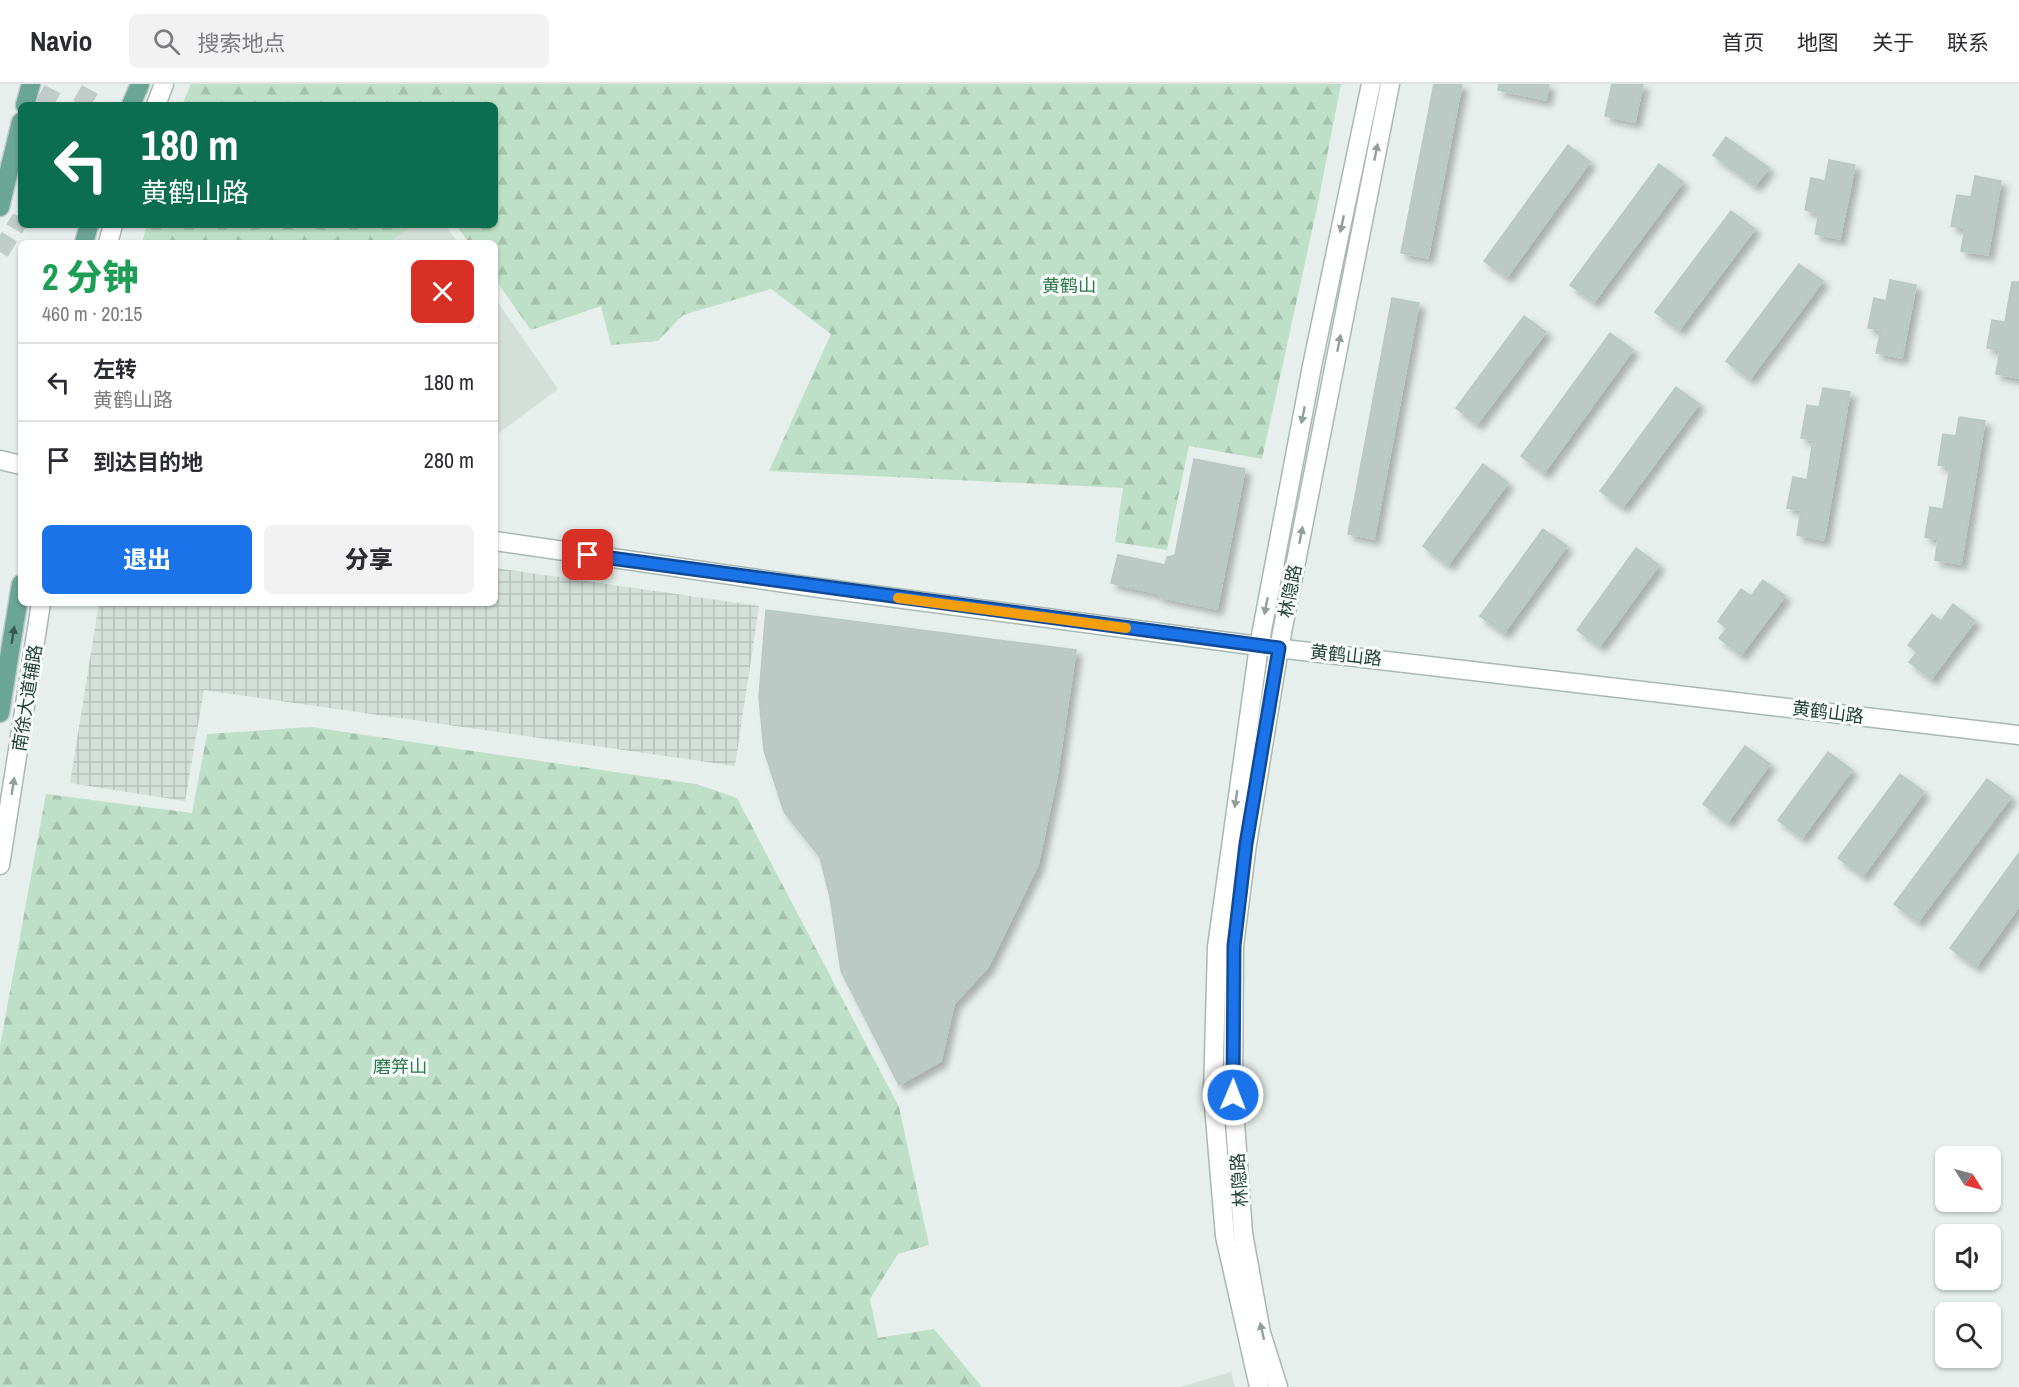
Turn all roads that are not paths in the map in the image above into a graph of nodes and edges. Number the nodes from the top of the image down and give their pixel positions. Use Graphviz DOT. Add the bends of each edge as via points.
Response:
graph roads {
  1 [pos="31,84"];
  2 [pos="140,84"];
  3 [pos="164,84"];
  4 [pos="1371,84"];
  5 [pos="1389,84"];
  6 [pos="26,102"];
  7 [pos="132,102"];
  8 [pos="157,102"];
  9 [pos="18,134"];
  10 [pos="0,207"];
  11 [pos="0,460"];
  12 [pos="18,464"];
  13 [pos="498,541"];
  14 [pos="18,602"];
  15 [pos="41,606"];
  16 [pos="1259,646"];
  17 [pos="1279,648"];
  18 [pos="0,713"];
  19 [pos="2019,735"];
  20 [pos="0,865"];
  21 [pos="1259,1387"];
  22 [pos="1278,1387"];
  1 -- 6 [label="main road"];
  2 -- 7 [label="main road"];
  3 -- 8 [label="street"];
  4 -- 16 [label="street, 林隐路, one-way"];
  17 -- 5 [label="street, 林隐路, one-way"];
  9 -- 10 [label="main road"];
  11 -- 12 [label="street"];
  13 -- 16 [label="street, 黄鹤山路"];
  18 -- 14 [label="main road, one-way"];
  20 -- 15 [label="street, 南徐大道辅路, one-way"];
  16 -- 17 [label="street, 黄鹤山路"];
  16 -- 21 [label="street, 林隐路, one-way" via="1217,948 1213,1094 1225,1236"];
  17 -- 19 [label="street, 黄鹤山路"];
  22 -- 17 [label="street, 林隐路, one-way" via="1261,1333 1243,1233 1233,1095 1234,946 1246,844"];
}
